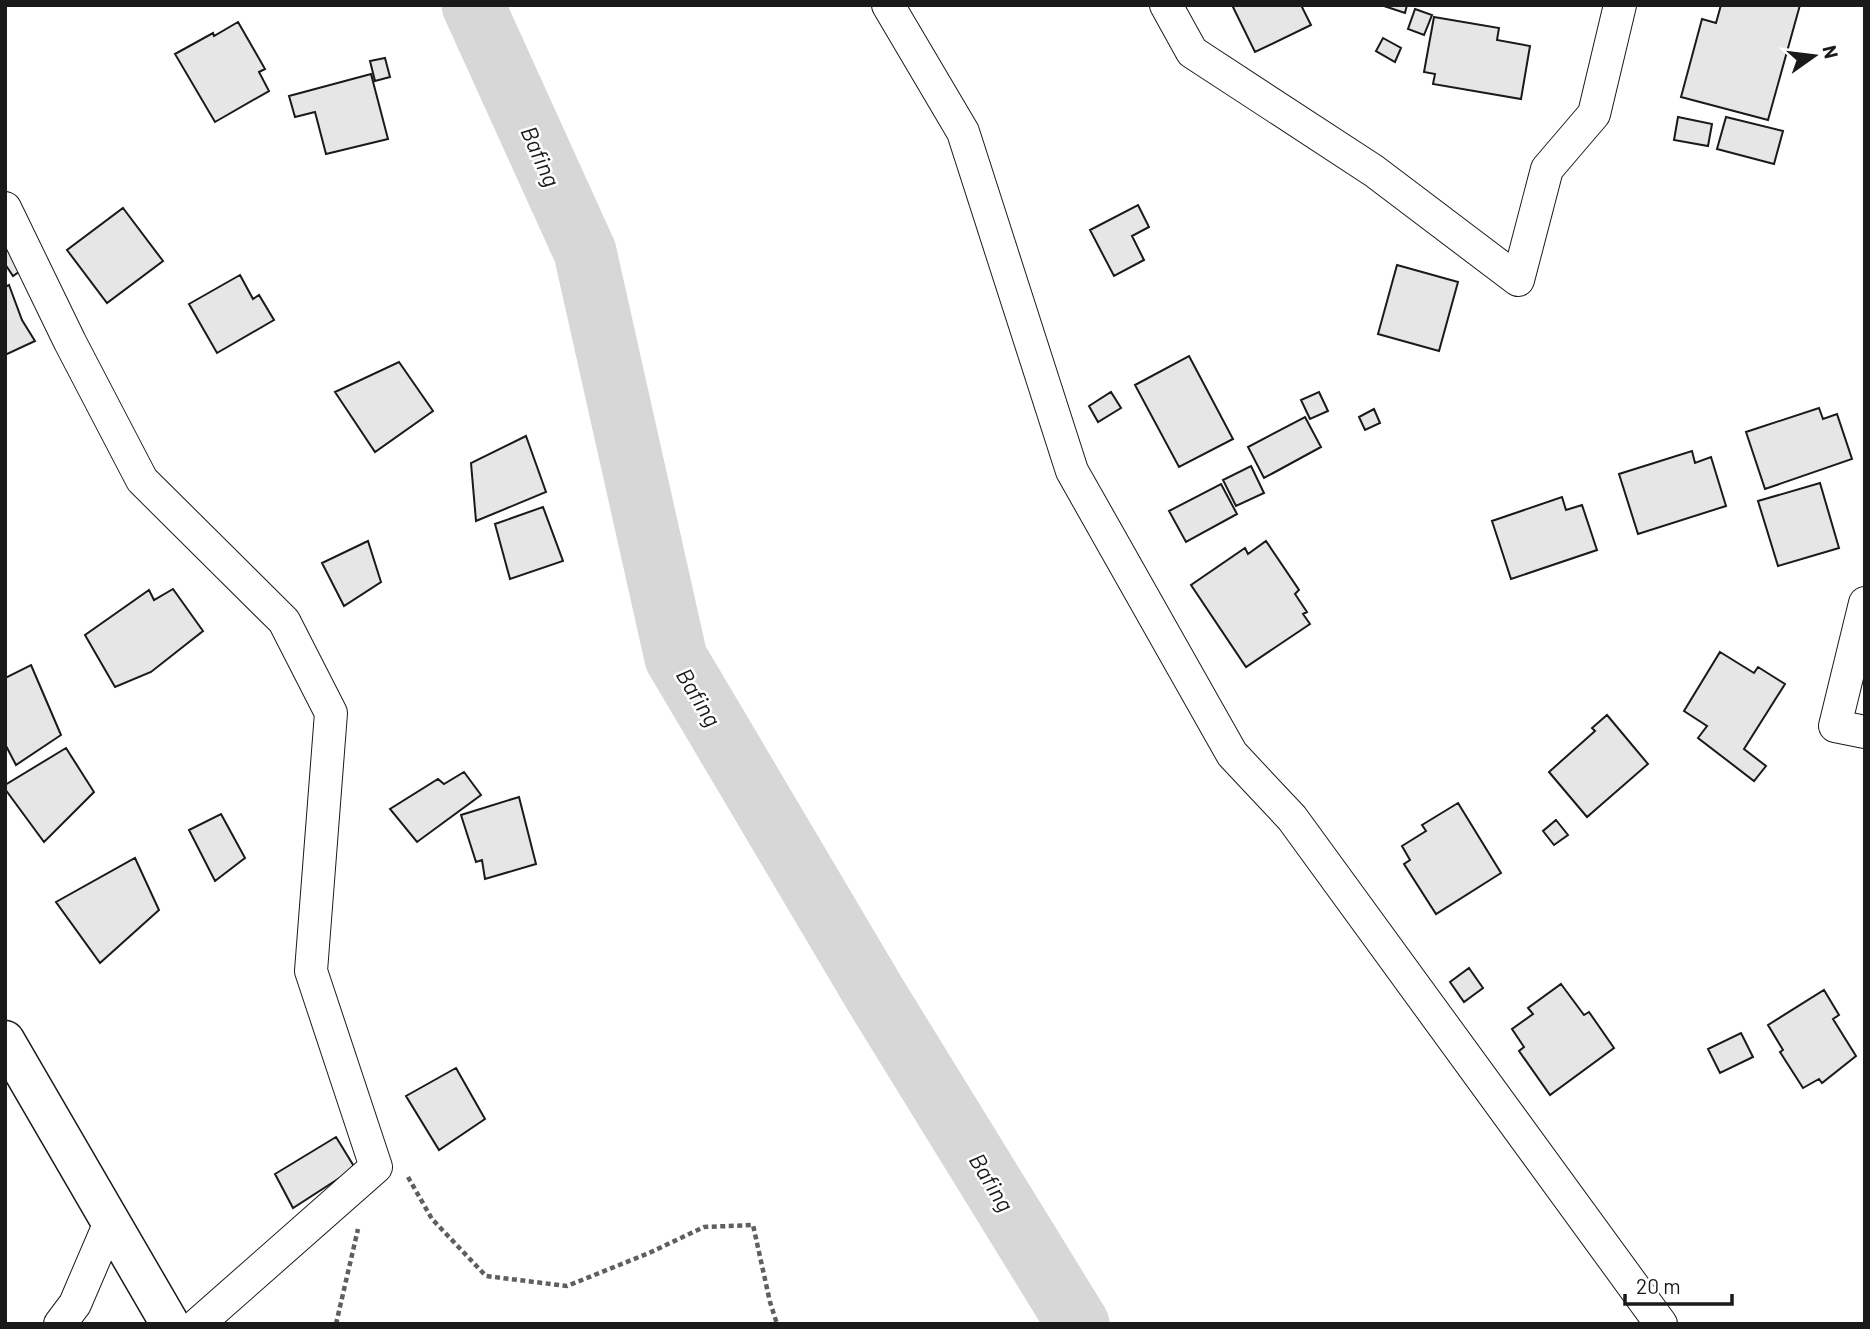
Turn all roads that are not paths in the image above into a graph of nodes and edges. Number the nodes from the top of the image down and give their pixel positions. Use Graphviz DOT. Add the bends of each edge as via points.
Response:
graph roads {
  1 [pos="888,5"];
  2 [pos="1166,5"];
  3 [pos="1620,5"];
  4 [pos="5,208"];
  5 [pos="1865,603"];
  6 [pos="1865,732"];
  7 [pos="5,1040"];
  8 [pos="111,1220"];
  9 [pos="60,1324"];
  10 [pos="170,1324"];
  11 [pos="198,1324"];
  12 [pos="1661,1324"];
  1 -- 12 [label="street" via="963,132 1072,471 1232,754 1292,818"];
  2 -- 3 [label="street" via="1192,52 1374,171 1518,280 1546,169 1594,114"];
  4 -- 11 [label="street" via="142,480 284,621 331,713 311,971 390,1169"];
  5 -- 6 [label="street" via="1835,726"];
  7 -- 8 [label="main road"];
  8 -- 9 [label="street" via="75,1304"];
  8 -- 10 [label="main road"];
}
